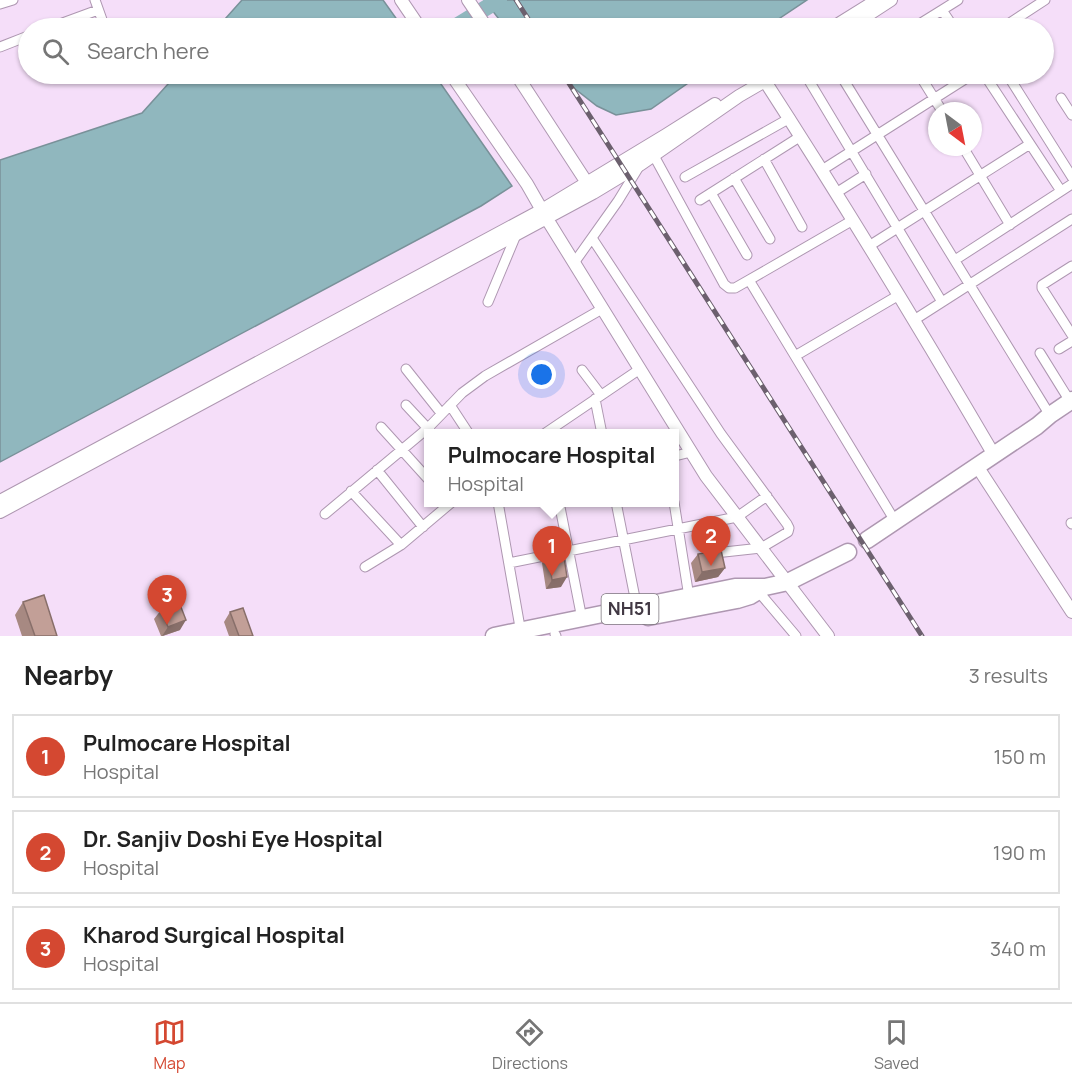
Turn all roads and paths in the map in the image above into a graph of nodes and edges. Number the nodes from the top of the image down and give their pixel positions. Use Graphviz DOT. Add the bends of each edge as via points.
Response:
graph roads {
  1 [pos="13,0"];
  2 [pos="95,0"];
  3 [pos="401,0"];
  4 [pos="468,0"];
  5 [pos="877,0"];
  6 [pos="891,0"];
  7 [pos="958,0"];
  8 [pos="1024,0"];
  9 [pos="1045,0"];
  10 [pos="0,4"];
  11 [pos="1031,9"];
  12 [pos="98,10"];
  13 [pos="942,10"];
  14 [pos="76,18"];
  15 [pos="101,18"];
  16 [pos="413,18"];
  17 [pos="480,18"];
  18 [pos="848,18"];
  19 [pos="863,18"];
  20 [pos="929,18"];
  21 [pos="947,18"];
  22 [pos="1017,18"];
  23 [pos="18,40"];
  24 [pos="0,47"];
  25 [pos="458,84"];
  26 [pos="522,84"];
  27 [pos="753,84"];
  28 [pos="767,84"];
  29 [pos="811,84"];
  30 [pos="846,84"];
  31 [pos="925,84"];
  32 [pos="957,84"];
  33 [pos="991,84"];
  34 [pos="1013,84"];
  35 [pos="934,98"];
  36 [pos="1061,98"];
  37 [pos="936,102"];
  38 [pos="1072,114"];
  39 [pos="790,118"];
  40 [pos="878,135"];
  41 [pos="801,136"];
  42 [pos="1030,144"];
  43 [pos="653,148"];
  44 [pos="852,151"];
  45 [pos="969,156"];
  46 [pos="764,159"];
  47 [pos="641,164"];
  48 [pos="822,170"];
  49 [pos="866,174"];
  50 [pos="981,176"];
  51 [pos="685,177"];
  52 [pos="1072,177"];
  53 [pos="734,178"];
  54 [pos="1072,184"];
  55 [pos="590,188"];
  56 [pos="1061,191"];
  57 [pos="711,193"];
  58 [pos="836,193"];
  59 [pos="700,200"];
  60 [pos="924,211"];
  61 [pos="544,214"];
  62 [pos="1072,219"];
  63 [pos="853,220"];
  64 [pos="1010,225"];
  65 [pos="802,227"];
  66 [pos="898,227"];
  67 [pos="516,235"];
  68 [pos="592,238"];
  69 [pos="770,239"];
  70 [pos="868,246"];
  71 [pos="747,255"];
  72 [pos="955,260"];
  73 [pos="574,263"];
  74 [pos="1072,266"];
  75 [pos="749,280"];
  76 [pos="970,285"];
  77 [pos="899,295"];
  78 [pos="488,302"];
  79 [pos="942,302"];
  80 [pos="602,309"];
  81 [pos="357,314"];
  82 [pos="914,320"];
  83 [pos="1072,335"];
  84 [pos="1072,340"];
  85 [pos="1059,349"];
  86 [pos="1040,353"];
  87 [pos="795,356"];
  88 [pos="406,369"];
  89 [pos="640,369"];
  90 [pos="582,370"];
  91 [pos="598,397"];
  92 [pos="1071,404"];
  93 [pos="406,405"];
  94 [pos="450,405"];
  95 [pos="441,413"];
  96 [pos="1052,418"];
  97 [pos="381,427"];
  98 [pos="429,429"];
  99 [pos="431,429"];
  100 [pos="466,429"];
  101 [pos="551,429"];
  102 [pos="601,429"];
  103 [pos="677,429"];
  104 [pos="679,432"];
  105 [pos="424,434"];
  106 [pos="402,450"];
  107 [pos="691,452"];
  108 [pos="679,455"];
  109 [pos="994,455"];
  110 [pos="977,466"];
  111 [pos="377,470"];
  112 [pos="424,474"];
  113 [pos="351,490"];
  114 [pos="767,496"];
  115 [pos="0,501"];
  116 [pos="446,507"];
  117 [pos="499,507"];
  118 [pos="560,507"];
  119 [pos="617,507"];
  120 [pos="675,507"];
  121 [pos="0,512"];
  122 [pos="325,514"];
  123 [pos="737,517"];
  124 [pos="895,521"];
  125 [pos="423,527"];
  126 [pos="678,529"];
  127 [pos="624,540"];
  128 [pos="867,540"];
  129 [pos="401,545"];
  130 [pos="761,548"];
  131 [pos="568,551"];
  132 [pos="848,552"];
  133 [pos="715,553"];
  134 [pos="509,563"];
  135 [pos="365,567"];
  136 [pos="788,582"];
  137 [pos="761,589"];
  138 [pos="689,597"];
  139 [pos="1071,607"];
  140 [pos="637,608"];
  141 [pos="582,619"];
  142 [pos="521,633"];
  143 [pos="552,635"];
  144 [pos="494,636"];
  145 [pos="796,636"];
  146 [pos="828,636"];
  1 -- 10 [label="street"];
  2 -- 12 [label="street"];
  3 -- 16 [label="street"];
  4 -- 17 [label="street"];
  5 -- 18 [label="street"];
  6 -- 19 [label="street"];
  7 -- 13 [label="street"];
  8 -- 11 [label="street"];
  9 -- 11 [label="street"];
  11 -- 22 [label="street"];
  12 -- 14 [label="street"];
  12 -- 15 [label="street"];
  13 -- 20 [label="street"];
  13 -- 21 [label="street"];
  23 -- 24 [label="street"];
  25 -- 61 [label="street"];
  26 -- 55 [label="street"];
  27 -- 43 [label="street" via="686,134"];
  28 -- 39 [label="street"];
  29 -- 44 [label="street"];
  30 -- 40 [label="street"];
  31 -- 35 [label="street"];
  32 -- 35 [label="street"];
  33 -- 42 [label="street"];
  34 -- 52 [label="street"];
  35 -- 37 [label="street"];
  35 -- 40 [label="street"];
  36 -- 38 [label="street"];
  39 -- 41 [label="street"];
  39 -- 51 [label="street"];
  40 -- 44 [label="street"];
  40 -- 60 [label="street"];
  41 -- 46 [label="street"];
  41 -- 48 [label="street"];
  42 -- 50 [label="street"];
  42 -- 56 [label="street"];
  43 -- 47 [label="street"];
  43 -- 55 [label="street"];
  43 -- 75 [label="street" via="724,284 735,288"];
  44 -- 48 [label="street"];
  44 -- 49 [label="street"];
  45 -- 50 [label="street"];
  46 -- 53 [label="street"];
  46 -- 65 [label="street"];
  47 -- 55 [label="street"];
  47 -- 68 [label="street"];
  48 -- 58 [label="street"];
  49 -- 58 [label="street"];
  49 -- 66 [label="street"];
  50 -- 60 [label="street"];
  50 -- 64 [label="street"];
  53 -- 57 [label="street"];
  53 -- 69 [label="street"];
  54 -- 56 [label="street"];
  55 -- 61 [label="street"];
  56 -- 64 [label="street"];
  57 -- 59 [label="street"];
  57 -- 71 [label="street"];
  58 -- 63 [label="street"];
  60 -- 66 [label="street"];
  60 -- 72 [label="street"];
  61 -- 67 [label="street"];
  61 -- 73 [label="street"];
  61 -- 81 [label="street"];
  62 -- 76 [label="street"];
  63 -- 70 [label="street"];
  63 -- 75 [label="street"];
  64 -- 72 [label="street"];
  66 -- 70 [label="street"];
  66 -- 79 [label="street"];
  67 -- 78 [label="street"];
  67 -- 81 [label="street"];
  68 -- 73 [label="street"];
  68 -- 114 [label="street" via="721,434"];
  70 -- 77 [label="street"];
  72 -- 76 [label="street"];
  73 -- 80 [label="street"];
  74 -- 83 [label="street" via="1042,285"];
  75 -- 87 [label="street"];
  76 -- 79 [label="street"];
  76 -- 96 [label="street"];
  77 -- 82 [label="street"];
  77 -- 87 [label="street"];
  79 -- 82 [label="street"];
  80 -- 89 [label="street"];
  80 -- 94 [label="street" via="485,376"];
  81 -- 115 [label="street"];
  81 -- 121 [label="street"];
  82 -- 109 [label="street"];
  84 -- 85 [label="street"];
  86 -- 92 [label="street"];
  87 -- 124 [label="street"];
  88 -- 95 [label="street"];
  89 -- 91 [label="street"];
  89 -- 103 [label="street"];
  90 -- 91 [label="street"];
  91 -- 101 [label="street"];
  91 -- 102 [label="street"];
  92 -- 96 [label="highway"];
  93 -- 98 [label="street"];
  94 -- 95 [label="street"];
  94 -- 100 [label="street"];
  95 -- 99 [label="street"];
  96 -- 109 [label="highway"];
  97 -- 106 [label="street"];
  104 -- 107 [label="street"];
  105 -- 106 [label="street"];
  106 -- 111 [label="street"];
  106 -- 112 [label="street"];
  107 -- 108 [label="street"];
  107 -- 123 [label="street"];
  109 -- 110 [label="highway"];
  110 -- 124 [label="highway"];
  110 -- 139 [label="street"];
  111 -- 113 [label="street"];
  111 -- 125 [label="street"];
  113 -- 122 [label="street"];
  113 -- 129 [label="street"];
  114 -- 123 [label="street"];
  114 -- 130 [label="street" via="789,528"];
  116 -- 125 [label="street"];
  117 -- 134 [label="street"];
  118 -- 131 [label="street"];
  119 -- 127 [label="street"];
  120 -- 126 [label="street"];
  123 -- 126 [label="street"];
  123 -- 130 [label="street"];
  124 -- 128 [label="highway"];
  125 -- 129 [label="street"];
  126 -- 127 [label="street"];
  126 -- 138 [label="street"];
  127 -- 131 [label="street"];
  127 -- 140 [label="street"];
  129 -- 135 [label="street"];
  130 -- 133 [label="street"];
  130 -- 136 [label="street"];
  131 -- 134 [label="street"];
  131 -- 141 [label="street"];
  132 -- 136 [label="highway, NH51"];
  134 -- 142 [label="street"];
  136 -- 137 [label="highway, NH51"];
  136 -- 146 [label="street"];
  137 -- 138 [label="highway, NH51" via="735,587"];
  137 -- 143 [label="highway, NH51" via="737,600"];
  137 -- 145 [label="street"];
  138 -- 140 [label="highway, NH51"];
  140 -- 141 [label="highway, NH51"];
  141 -- 142 [label="highway, NH51"];
  142 -- 144 [label="highway, NH51"];
}
